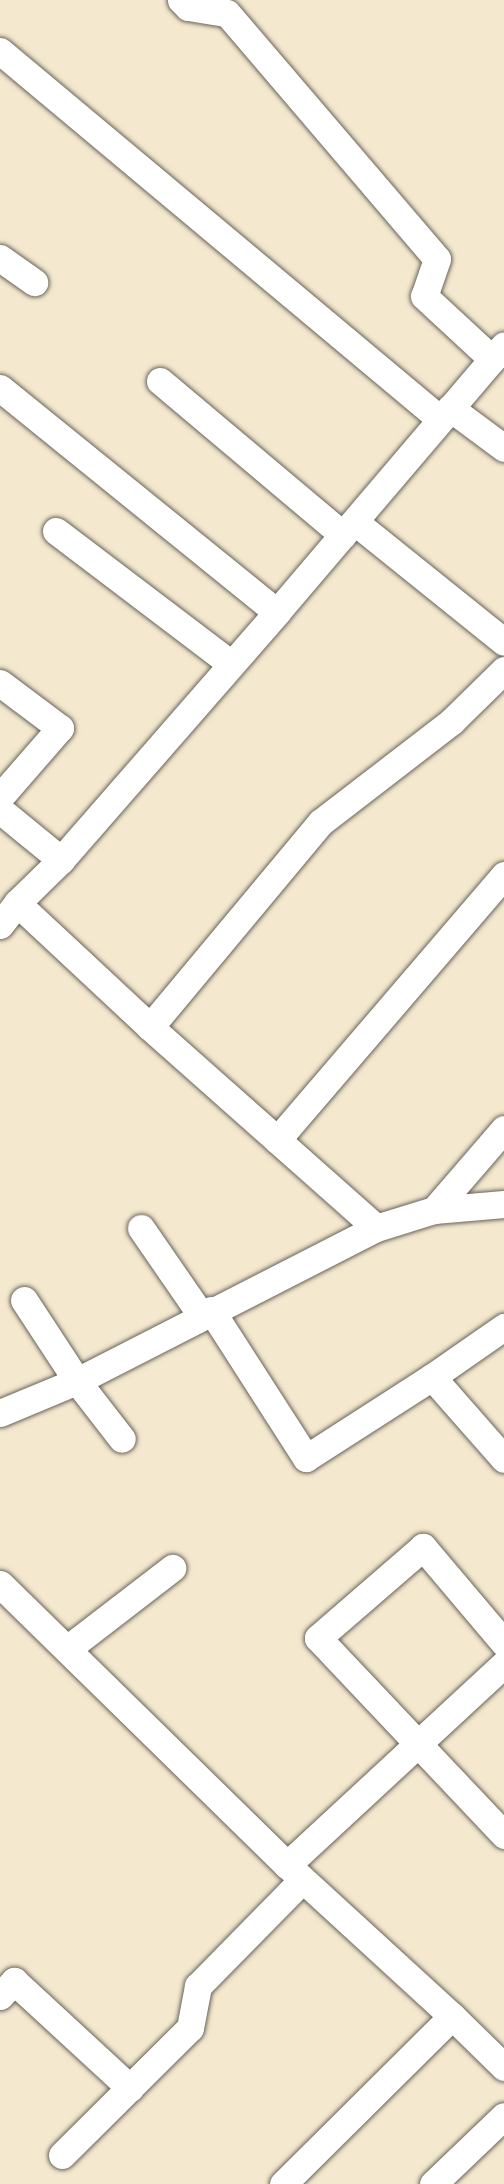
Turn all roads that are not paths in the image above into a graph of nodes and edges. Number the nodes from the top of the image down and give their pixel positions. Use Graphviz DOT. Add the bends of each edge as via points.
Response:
graph roads {
  1 [pos="181,0"];
  2 [pos="0,51"];
  3 [pos="0,258"];
  4 [pos="34,282"];
  5 [pos="498,352"];
  6 [pos="160,381"];
  7 [pos="0,388"];
  8 [pos="445,414"];
  9 [pos="504,448"];
  10 [pos="349,529"];
  11 [pos="56,531"];
  12 [pos="277,612"];
  13 [pos="504,642"];
  14 [pos="231,664"];
  15 [pos="504,670"];
  16 [pos="0,683"];
  17 [pos="0,797"];
  18 [pos="0,810"];
  19 [pos="61,860"];
  20 [pos="504,875"];
  21 [pos="17,903"];
  22 [pos="0,925"];
  23 [pos="150,1027"];
  24 [pos="504,1129"];
  25 [pos="277,1140"];
  26 [pos="502,1209"];
  27 [pos="434,1210"];
  28 [pos="141,1228"];
  29 [pos="376,1228"];
  30 [pos="24,1300"];
  31 [pos="206,1313"];
  32 [pos="504,1327"];
  33 [pos="432,1377"];
  34 [pos="77,1381"];
  35 [pos="0,1413"];
  36 [pos="122,1439"];
  37 [pos="504,1459"];
  38 [pos="172,1568"];
  39 [pos="0,1584"];
  40 [pos="504,1643"];
  41 [pos="67,1649"];
  42 [pos="504,1664"];
  43 [pos="417,1745"];
  44 [pos="504,1835"];
  45 [pos="295,1872"];
  46 [pos="0,1996"];
  47 [pos="452,2016"];
  48 [pos="504,2067"];
  49 [pos="130,2088"];
  50 [pos="504,2116"];
  51 [pos="62,2155"];
  52 [pos="283,2184"];
  53 [pos="434,2184"];
  1 -- 5 [label="street" via="188,7 227,13 437,258 424,296"];
  2 -- 8 [label="street"];
  3 -- 4 [label="street"];
  5 -- 8 [label="street"];
  6 -- 10 [label="street"];
  7 -- 12 [label="street"];
  8 -- 9 [label="street"];
  8 -- 10 [label="street"];
  10 -- 12 [label="street"];
  10 -- 13 [label="street"];
  11 -- 14 [label="street"];
  12 -- 14 [label="street"];
  14 -- 19 [label="street"];
  15 -- 23 [label="street" via="452,720 321,822"];
  16 -- 17 [label="street" via="60,728"];
  18 -- 19 [label="street"];
  19 -- 21 [label="street"];
  20 -- 25 [label="street"];
  21 -- 22 [label="street"];
  21 -- 23 [label="street"];
  23 -- 25 [label="street"];
  24 -- 27 [label="street"];
  25 -- 29 [label="street"];
  26 -- 27 [label="street"];
  27 -- 29 [label="street"];
  28 -- 31 [label="street"];
  29 -- 31 [label="street"];
  30 -- 34 [label="street"];
  31 -- 33 [label="street" via="306,1458"];
  31 -- 34 [label="street"];
  32 -- 33 [label="street"];
  33 -- 37 [label="street"];
  34 -- 35 [label="street"];
  34 -- 36 [label="street"];
  38 -- 41 [label="street"];
  39 -- 41 [label="street"];
  40 -- 43 [label="street" via="423,1547 318,1638"];
  41 -- 45 [label="street"];
  42 -- 43 [label="street"];
  43 -- 44 [label="street"];
  43 -- 45 [label="street"];
  45 -- 47 [label="street"];
  45 -- 49 [label="street" via="198,1986 190,2028"];
  46 -- 49 [label="street" via="14,1981"];
  47 -- 48 [label="street"];
  47 -- 52 [label="street"];
  49 -- 51 [label="street"];
  50 -- 53 [label="street"];
}
